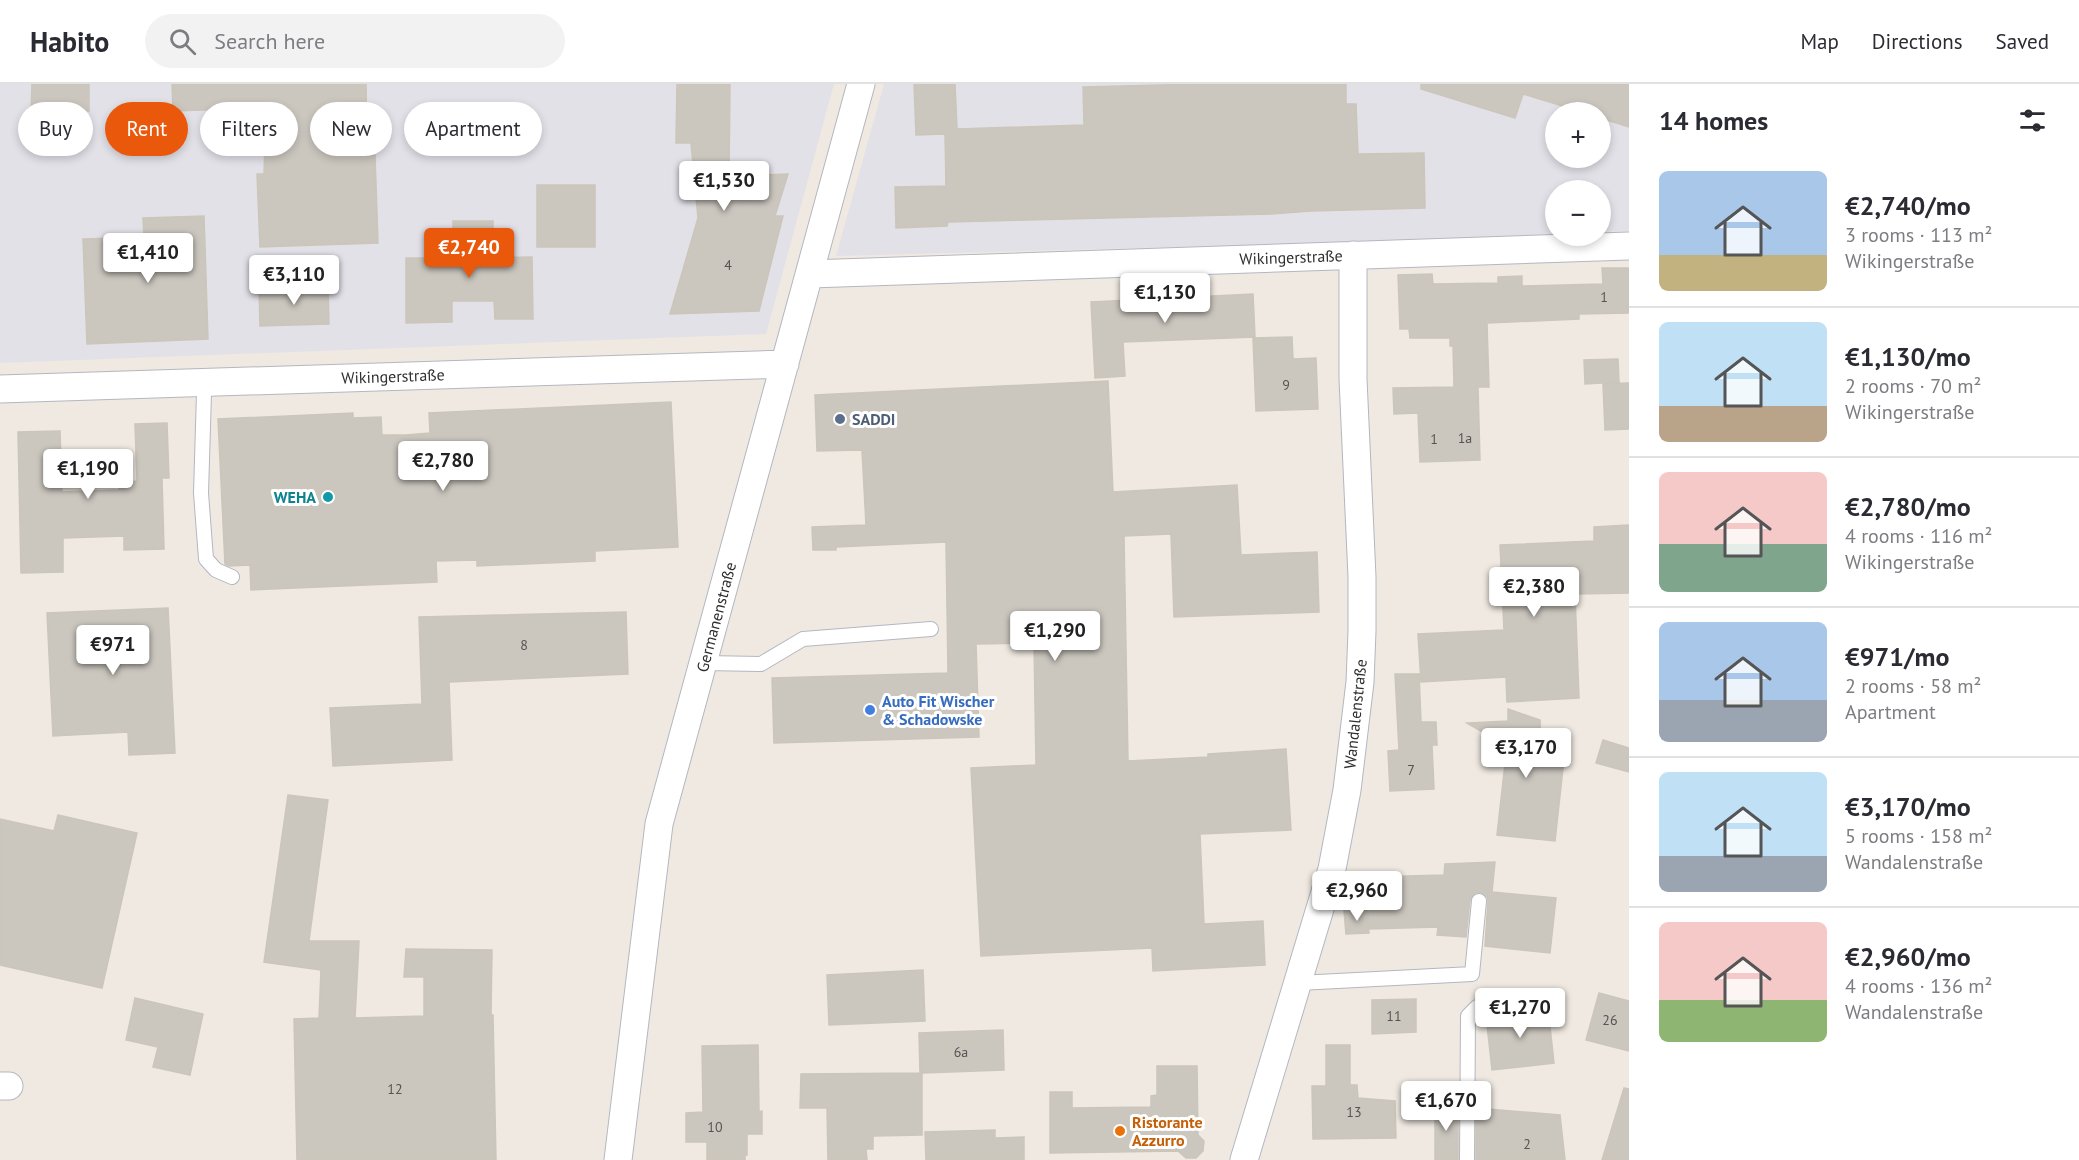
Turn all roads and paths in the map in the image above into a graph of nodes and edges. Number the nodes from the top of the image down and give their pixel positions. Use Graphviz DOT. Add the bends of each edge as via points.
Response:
graph roads {
  1 [pos="861,84"];
  2 [pos="1629,246"];
  3 [pos="1353,255"];
  4 [pos="810,274"];
  5 [pos="785,364"];
  6 [pos="202,382"];
  7 [pos="0,388"];
  8 [pos="232,577"];
  9 [pos="931,629"];
  10 [pos="704,663"];
  11 [pos="1479,901"];
  12 [pos="1299,984"];
  13 [pos="1477,1007"];
  14 [pos="618,1160"];
  15 [pos="1244,1160"];
  16 [pos="1467,1160"];
  1 -- 4 [label="street, Germanenstraße"];
  2 -- 3 [label="street, Wikingerstraße"];
  3 -- 4 [label="street, Wikingerstraße"];
  3 -- 12 [label="street, Wandalenstraße" via="1362,577 1360,682 1347,790 1332,869"];
  4 -- 5 [label="street, Germanenstraße"];
  5 -- 6 [label="street, Wikingerstraße"];
  5 -- 10 [label="street, Germanenstraße"];
  6 -- 7 [label="street, Wikingerstraße"];
  6 -- 8 [label="lane" via="201,493 206,559 216,570"];
  9 -- 10 [label="lane" via="802,639 761,664"];
  10 -- 14 [label="street, Germanenstraße" via="659,824"];
  11 -- 12 [label="lane" via="1472,974"];
  12 -- 15 [label="street, Wandalenstraße"];
  13 -- 16 [label="lane" via="1468,1016"];
}
